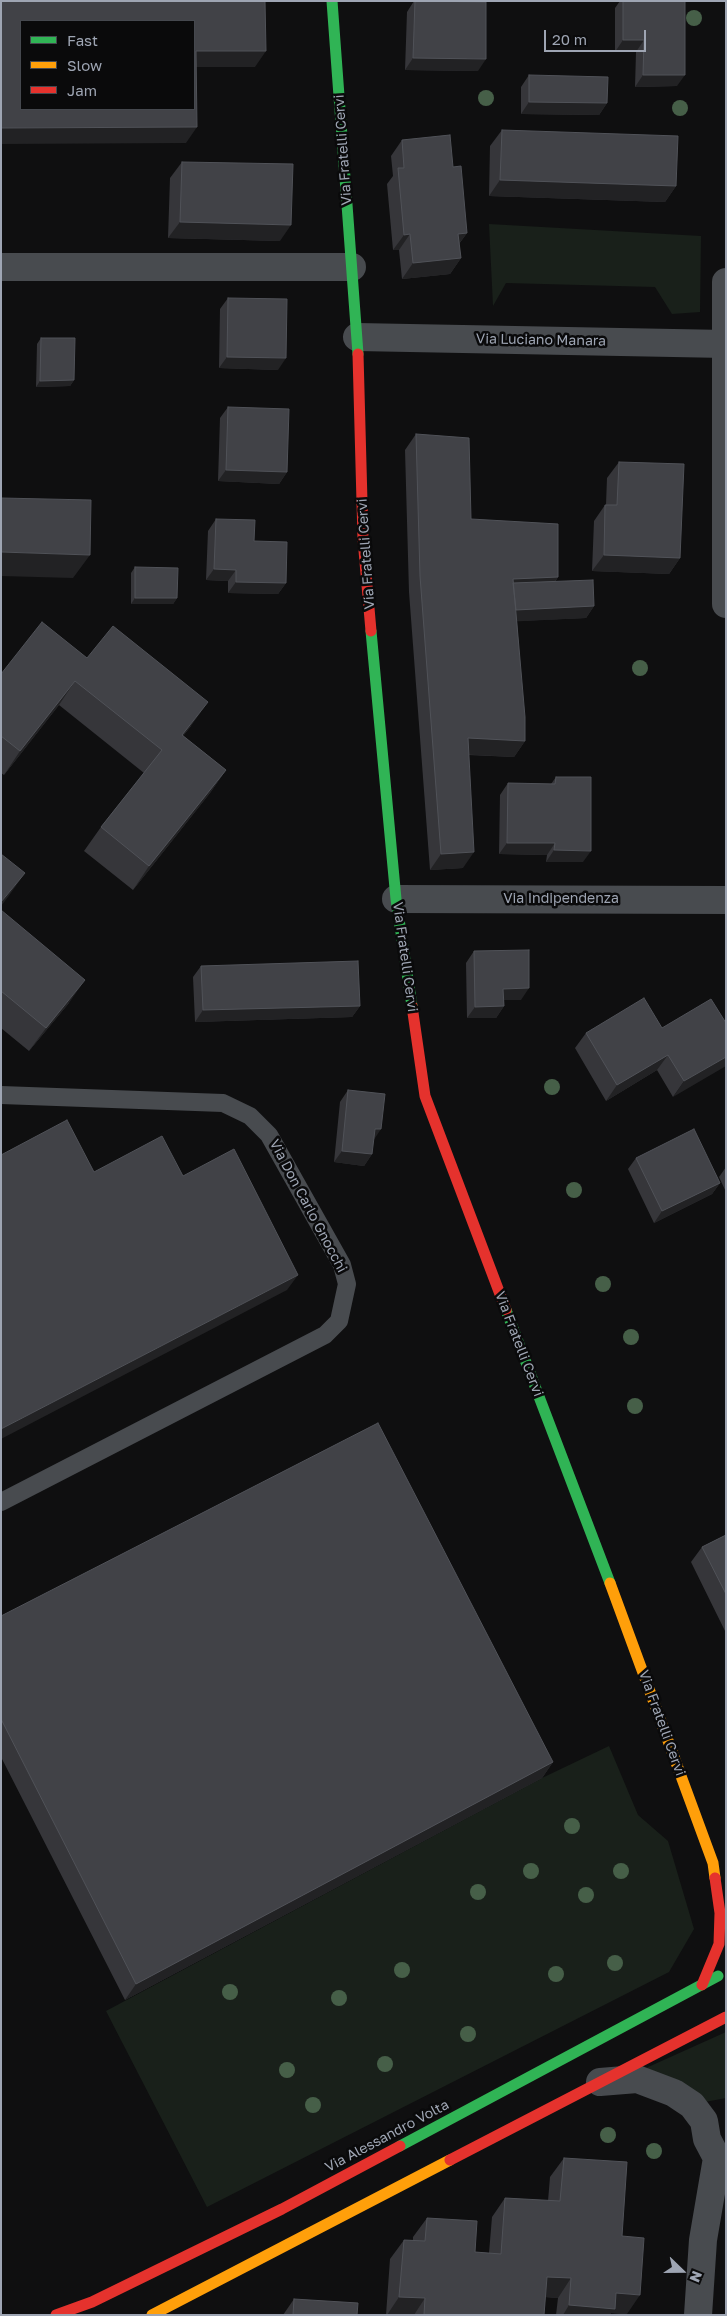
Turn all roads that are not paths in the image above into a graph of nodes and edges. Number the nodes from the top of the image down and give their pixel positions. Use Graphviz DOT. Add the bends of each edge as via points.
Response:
graph roads {
  1 [pos="332,1"];
  2 [pos="1,267"];
  3 [pos="352,267"];
  4 [pos="726,282"];
  5 [pos="357,336"];
  6 [pos="725,344"];
  7 [pos="726,604"];
  8 [pos="396,899"];
  9 [pos="726,900"];
  10 [pos="1,1095"];
  11 [pos="1,1502"];
  12 [pos="719,1870"];
  13 [pos="726,1972"];
  14 [pos="702,1985"];
  15 [pos="726,2017"];
  16 [pos="598,2082"];
  17 [pos="726,2220"];
  18 [pos="56,2315"];
  19 [pos="152,2315"];
  20 [pos="698,2315"];
  21 [pos="702,2315"];
  1 -- 3 [label="street, Via Fratelli Cervi"];
  2 -- 3 [label="street"];
  3 -- 5 [label="street, Via Fratelli Cervi"];
  4 -- 6 [label="street"];
  5 -- 6 [label="street, Via Luciano Manara"];
  5 -- 8 [label="street, Via Fratelli Cervi" via="364,539"];
  6 -- 7 [label="street"];
  8 -- 9 [label="street, Via Indipendenza"];
  8 -- 12 [label="street, Via Fratelli Cervi" via="425,1096"];
  10 -- 11 [label="lane, Via Don Carlo Gnocchi" via="224,1103 250,1116 269,1135 342,1265 348,1284 339,1321 325,1335"];
  12 -- 14 [label="street, Via Fratelli Cervi" via="719,1944"];
  13 -- 14 [label="street, Via Alessandro Volta"];
  14 -- 18 [label="street, Via Alessandro Volta" via="282,2210 92,2302"];
  15 -- 16 [label="street"];
  16 -- 19 [label="street"];
  16 -- 20 [label="street" via="637,2079 674,2093 692,2106 704,2121 707,2139 717,2158 703,2240"];
  17 -- 21 [label="street"];
}
